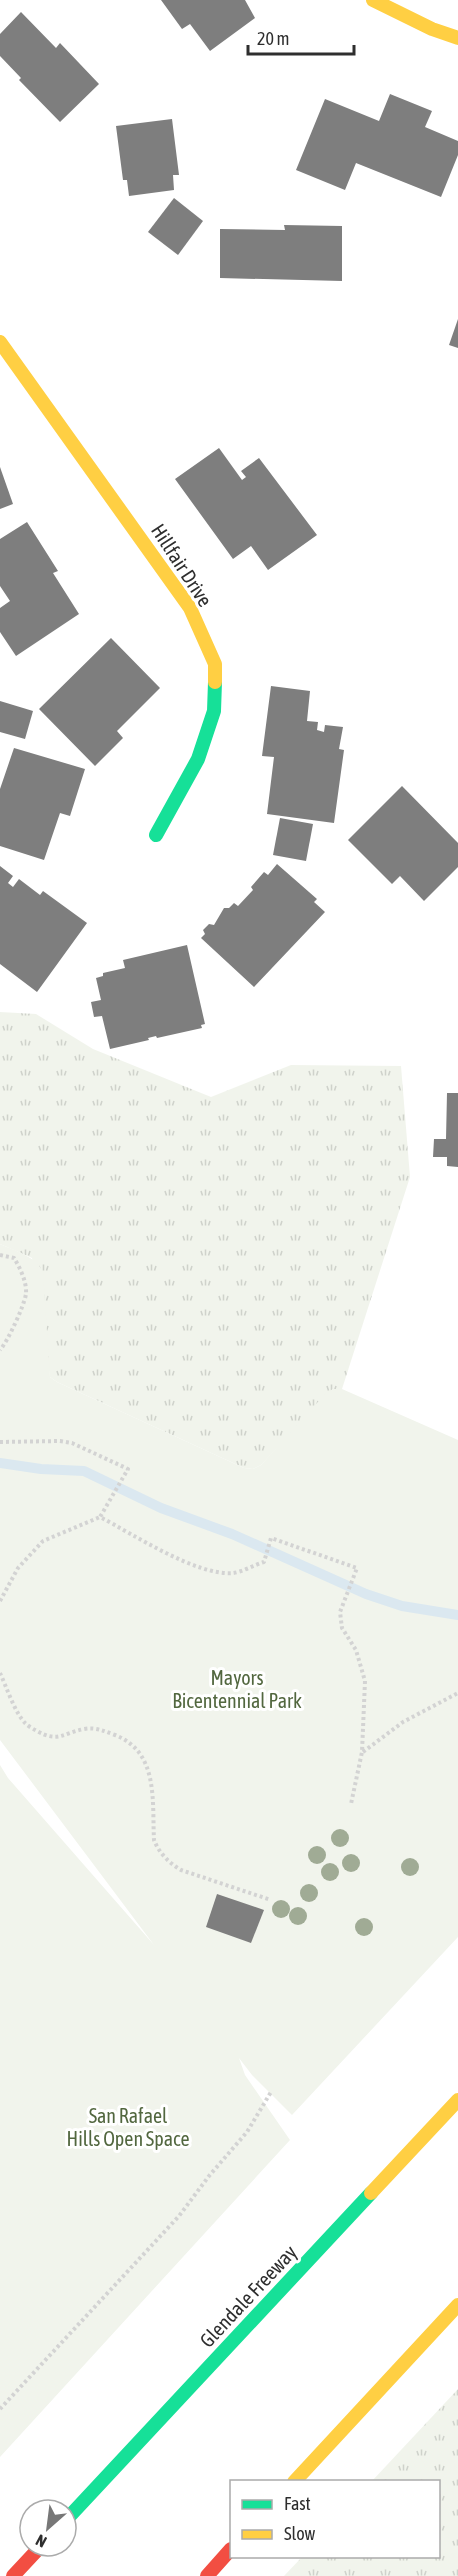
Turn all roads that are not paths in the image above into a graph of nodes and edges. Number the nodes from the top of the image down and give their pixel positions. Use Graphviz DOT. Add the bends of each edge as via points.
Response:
graph roads {
  1 [pos="373,0"];
  2 [pos="458,38"];
  3 [pos="0,342"];
  4 [pos="156,835"];
  5 [pos="458,2100"];
  6 [pos="458,2305"];
  7 [pos="295,2480"];
  8 [pos="78,2507"];
  9 [pos="230,2550"];
  10 [pos="30,2558"];
  11 [pos="13,2576"];
  12 [pos="207,2576"];
  1 -- 2 [label="main road"];
  3 -- 4 [label="main road, Hillfair Drive" via="190,608 215,664 214,711 198,759"];
  5 -- 8 [label="main road, Glendale Freeway"];
  6 -- 7 [label="main road"];
  9 -- 12 [label="main road"];
  10 -- 11 [label="main road"];
}
